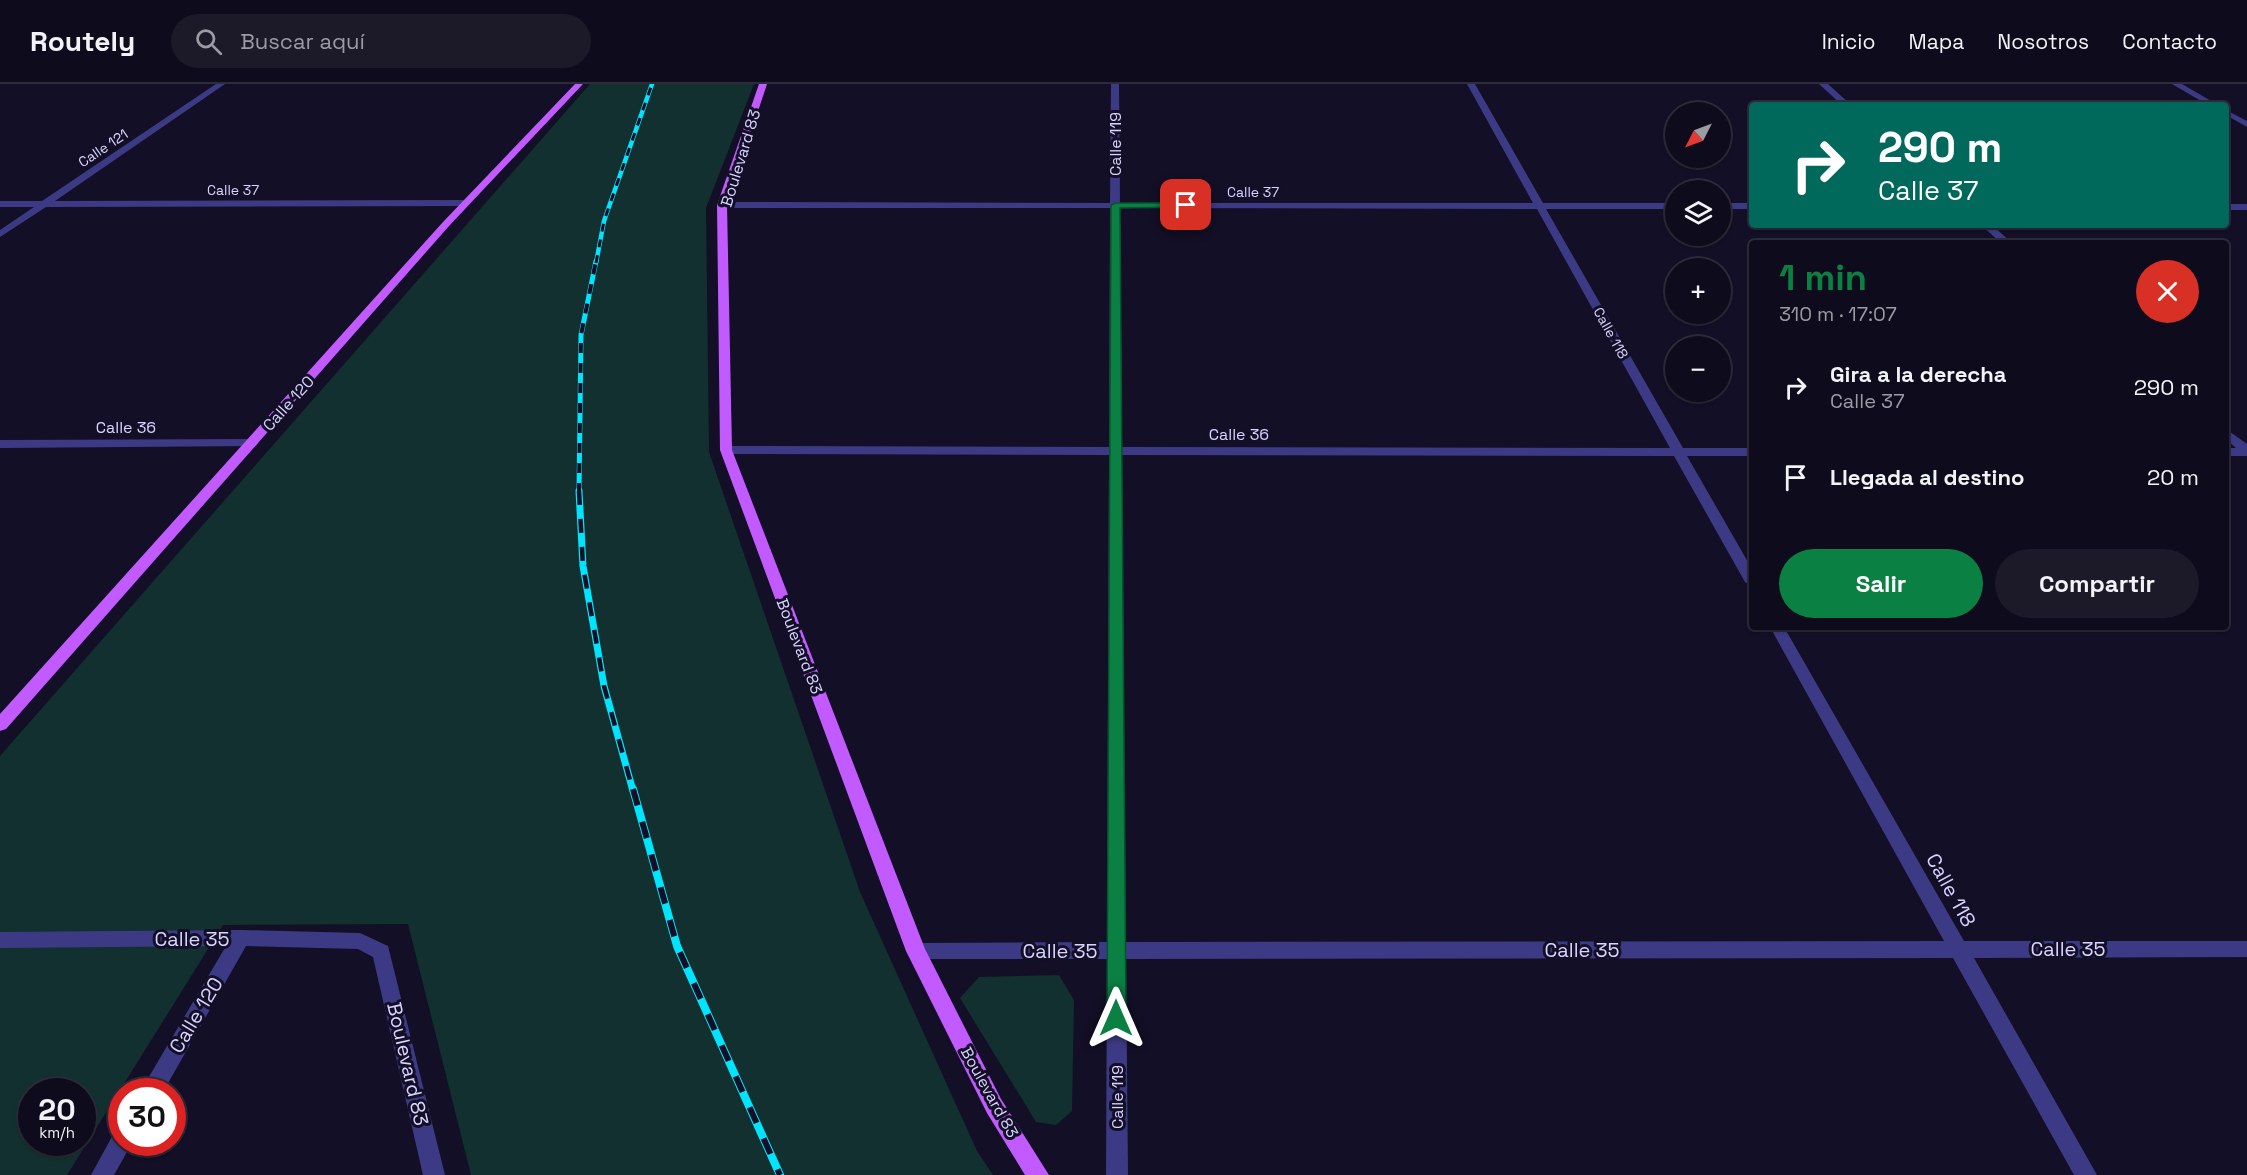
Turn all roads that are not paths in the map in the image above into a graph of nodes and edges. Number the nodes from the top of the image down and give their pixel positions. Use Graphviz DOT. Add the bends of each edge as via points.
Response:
graph roads {
  1 [pos="221,84"];
  2 [pos="579,84"];
  3 [pos="763,84"];
  4 [pos="1115,84"];
  5 [pos="1471,84"];
  6 [pos="1823,84"];
  7 [pos="2176,84"];
  8 [pos="1844,102"];
  9 [pos="2209,102"];
  10 [pos="2229,114"];
  11 [pos="2247,124"];
  12 [pos="466,203"];
  13 [pos="0,204"];
  14 [pos="44,204"];
  15 [pos="722,205"];
  16 [pos="1116,205"];
  17 [pos="1539,206"];
  18 [pos="1665,206"];
  19 [pos="1731,206"];
  20 [pos="1749,206"];
  21 [pos="2229,207"];
  22 [pos="2247,207"];
  23 [pos="1990,228"];
  24 [pos="0,234"];
  25 [pos="2004,240"];
  26 [pos="2229,436"];
  27 [pos="252,443"];
  28 [pos="0,444"];
  29 [pos="726,450"];
  30 [pos="1116,451"];
  31 [pos="1678,451"];
  32 [pos="1749,452"];
  33 [pos="2229,452"];
  34 [pos="2247,452"];
  35 [pos="1749,577"];
  36 [pos="1779,630"];
  37 [pos="0,725"];
  38 [pos="241,938"];
  39 [pos="0,940"];
  40 [pos="2247,949"];
  41 [pos="1959,950"];
  42 [pos="916,951"];
  43 [pos="1116,951"];
  44 [pos="381,952"];
  45 [pos="158,1078"];
  46 [pos="113,1156"];
  47 [pos="102,1175"];
  48 [pos="434,1175"];
  49 [pos="1038,1175"];
  50 [pos="1117,1175"];
  51 [pos="2086,1175"];
  1 -- 14 [label="street, Calle 121"];
  2 -- 12 [label="main road, Calle 120"];
  3 -- 15 [label="main road, Boulevard 83"];
  4 -- 16 [label="street, Calle 119"];
  5 -- 17 [label="street, Calle 118"];
  6 -- 8 [label="street"];
  7 -- 9 [label="street"];
  10 -- 11 [label="street"];
  12 -- 14 [label="street, Calle 37"];
  12 -- 27 [label="main road, Calle 120"];
  13 -- 14 [label="street, Calle 37"];
  14 -- 24 [label="street, Calle 121"];
  15 -- 16 [label="street, Calle 37"];
  15 -- 29 [label="main road, Boulevard 83"];
  16 -- 17 [label="street, Calle 37"];
  16 -- 30 [label="street, Calle 119"];
  17 -- 18 [label="street, Calle 37"];
  17 -- 31 [label="street, Calle 118"];
  19 -- 20 [label="street"];
  21 -- 22 [label="street"];
  23 -- 25 [label="street"];
  26 -- 34 [label="street"];
  27 -- 28 [label="street, Calle 36"];
  27 -- 37 [label="main road, Calle 120"];
  29 -- 30 [label="street, Calle 36"];
  29 -- 42 [label="main road, Boulevard 83"];
  30 -- 31 [label="street, Calle 36"];
  30 -- 43 [label="street, Calle 119"];
  31 -- 32 [label="street, Calle 36"];
  31 -- 35 [label="street, Calle 118"];
  33 -- 34 [label="street"];
  36 -- 41 [label="street, Calle 118"];
  38 -- 39 [label="street, Calle 35"];
  38 -- 44 [label="street, Calle 35" via="360,942"];
  38 -- 45 [label="street, Calle 120"];
  40 -- 41 [label="street, Calle 35"];
  41 -- 43 [label="street, Calle 35"];
  41 -- 51 [label="street, Calle 118"];
  42 -- 43 [label="street, Calle 35"];
  42 -- 49 [label="main road, Boulevard 83" via="994,1106"];
  43 -- 50 [label="street, Calle 119"];
  44 -- 48 [label="street, Boulevard 83"];
  46 -- 47 [label="street"];
}
